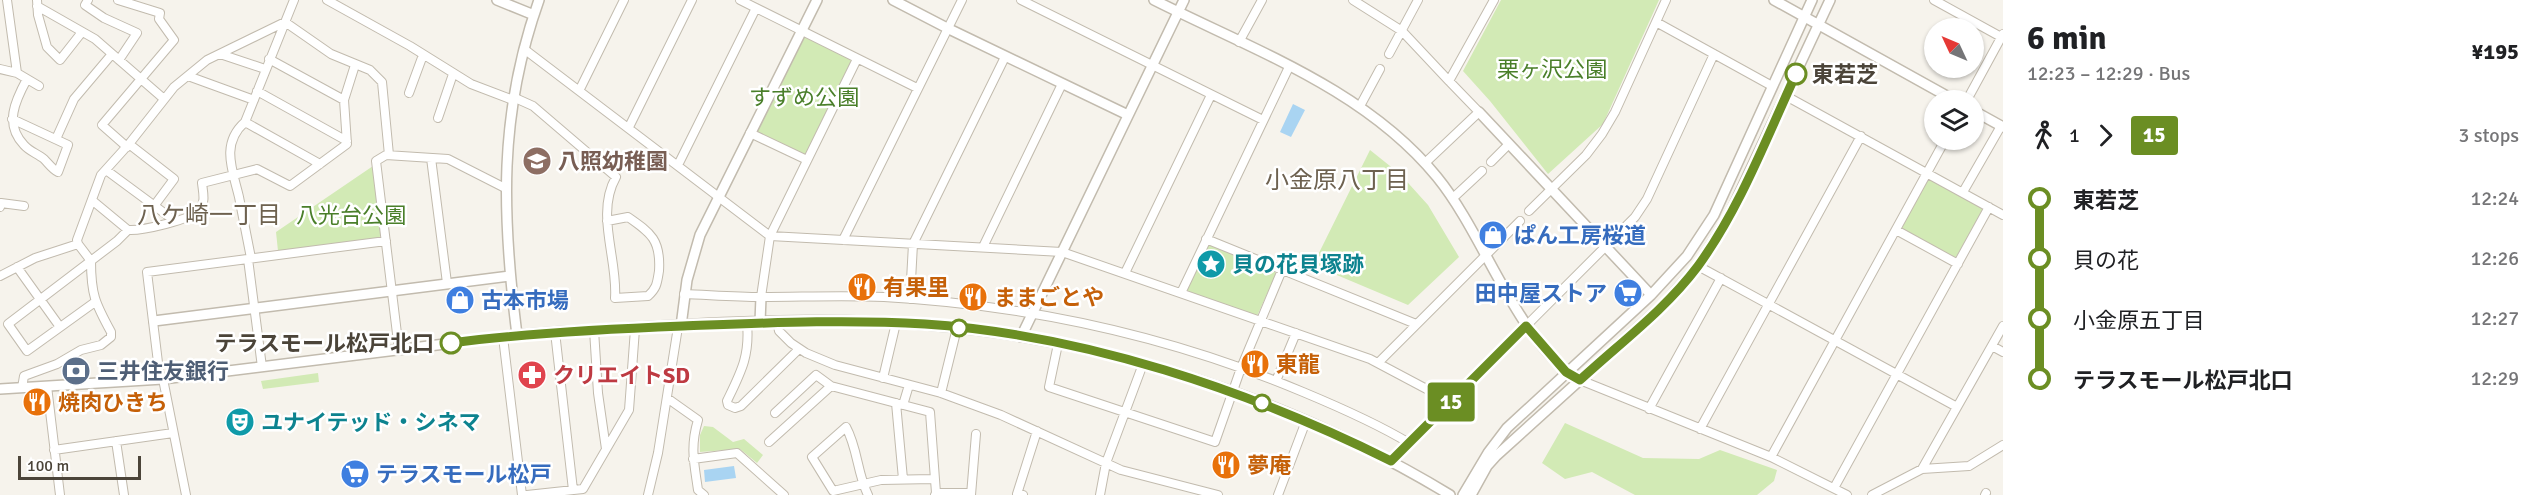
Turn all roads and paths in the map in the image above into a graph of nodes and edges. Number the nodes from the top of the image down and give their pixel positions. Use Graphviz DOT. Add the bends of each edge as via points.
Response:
graph roads {
  1 [pos="7,0"];
  2 [pos="88,0"];
  3 [pos="118,0"];
  4 [pos="294,0"];
  5 [pos="327,0"];
  6 [pos="497,0"];
  7 [pos="539,0"];
  8 [pos="624,0"];
  9 [pos="692,0"];
  10 [pos="740,0"];
  11 [pos="817,0"];
  12 [pos="893,0"];
  13 [pos="962,0"];
  14 [pos="1021,0"];
  15 [pos="1154,0"];
  16 [pos="1184,0"];
  17 [pos="1262,0"];
  18 [pos="1353,0"];
  19 [pos="1418,0"];
  20 [pos="1494,0"];
  21 [pos="1666,0"];
  22 [pos="1774,0"];
  23 [pos="1812,0"];
  24 [pos="1830,0"];
  25 [pos="1934,0"];
  26 [pos="37,3"];
  27 [pos="756,8"];
  28 [pos="1178,12"];
  29 [pos="534,15"];
  30 [pos="1805,16"];
  31 [pos="285,22"];
  32 [pos="1656,22"];
  33 [pos="1818,24"];
  34 [pos="949,29"];
  35 [pos="801,31"];
  36 [pos="1401,31"];
  37 [pos="82,32"];
  38 [pos="2002,36"];
  39 [pos="1239,42"];
  40 [pos="524,49"];
  41 [pos="220,54"];
  42 [pos="1389,54"];
  43 [pos="1713,54"];
  44 [pos="423,55"];
  45 [pos="116,57"];
  46 [pos="1005,57"];
  47 [pos="269,59"];
  48 [pos="857,59"];
  49 [pos="356,65"];
  50 [pos="1152,65"];
  51 [pos="1289,67"];
  52 [pos="0,69"];
  53 [pos="265,69"];
  54 [pos="1380,69"];
  55 [pos="17,74"];
  56 [pos="453,74"];
  57 [pos="188,76"];
  58 [pos="27,79"];
  59 [pos="141,79"];
  60 [pos="1449,81"];
  61 [pos="1062,84"];
  62 [pos="39,86"];
  63 [pos="1772,86"];
  64 [pos="917,88"];
  65 [pos="580,89"];
  66 [pos="1936,90"];
  67 [pos="1972,90"];
  68 [pos="257,91"];
  69 [pos="409,93"];
  70 [pos="1210,95"];
  71 [pos="1786,96"];
  72 [pos="513,98"];
  73 [pos="164,99"];
  74 [pos="254,100"];
  75 [pos="344,100"];
  76 [pos="1360,106"];
  77 [pos="1479,112"];
  78 [pos="1128,115"];
  79 [pos="1984,117"];
  80 [pos="438,118"];
  81 [pos="12,119"];
  82 [pos="1263,120"];
  83 [pos="245,122"];
  84 [pos="2002,127"];
  85 [pos="629,128"];
  86 [pos="750,133"];
  87 [pos="1861,136"];
  88 [pos="56,139"];
  89 [pos="347,141"];
  90 [pos="1509,144"];
  91 [pos="128,146"];
  92 [pos="1940,150"];
  93 [pos="389,155"];
  94 [pos="431,158"];
  95 [pos="807,160"];
  96 [pos="1491,162"];
  97 [pos="1425,163"];
  98 [pos="320,164"];
  99 [pos="678,165"];
  100 [pos="106,170"];
  101 [pos="1482,171"];
  102 [pos="1928,172"];
  103 [pos="233,174"];
  104 [pos="505,188"];
  105 [pos="1552,189"];
  106 [pos="1963,192"];
  107 [pos="718,196"];
  108 [pos="1453,198"];
  109 [pos="93,201"];
  110 [pos="24,206"];
  111 [pos="154,206"];
  112 [pos="0,207"];
  113 [pos="1989,207"];
  114 [pos="1529,212"];
  115 [pos="2002,213"];
  116 [pos="607,220"];
  117 [pos="175,221"];
  118 [pos="1520,221"];
  119 [pos="128,230"];
  120 [pos="1896,230"];
  121 [pos="770,236"];
  122 [pos="1206,239"];
  123 [pos="843,240"];
  124 [pos="386,241"];
  125 [pos="78,244"];
  126 [pos="913,244"];
  127 [pos="983,246"];
  128 [pos="1606,247"];
  129 [pos="1062,252"];
  130 [pos="1487,254"];
  131 [pos="1687,256"];
  132 [pos="249,258"];
  133 [pos="91,261"];
  134 [pos="1958,264"];
  135 [pos="1698,266"];
  136 [pos="17,267"];
  137 [pos="1282,270"];
  138 [pos="1125,273"];
  139 [pos="0,276"];
  140 [pos="510,276"];
  141 [pos="1721,278"];
  142 [pos="447,283"];
  143 [pos="391,291"];
  144 [pos="1181,293"];
  145 [pos="684,294"];
  146 [pos="1651,295"];
  147 [pos="761,297"];
  148 [pos="41,299"];
  149 [pos="910,299"];
  150 [pos="95,302"];
  151 [pos="1769,304"];
  152 [pos="254,308"];
  153 [pos="1032,314"];
  154 [pos="154,321"];
  155 [pos="1261,321"];
  156 [pos="760,322"];
  157 [pos="777,322"];
  158 [pos="747,323"];
  159 [pos="896,323"];
  160 [pos="1416,324"];
  161 [pos="1526,326"];
  162 [pos="2003,326"];
  163 [pos="60,327"];
  164 [pos="680,327"];
  165 [pos="957,328"];
  166 [pos="634,329"];
  167 [pos="594,330"];
  168 [pos="555,332"];
  169 [pos="1296,333"];
  170 [pos="517,335"];
  171 [pos="503,337"];
  172 [pos="1021,337"];
  173 [pos="1835,340"];
  174 [pos="1058,344"];
  175 [pos="1992,346"];
  176 [pos="799,349"];
  177 [pos="399,350"];
  178 [pos="2003,352"];
  179 [pos="1378,363"];
  180 [pos="1143,364"];
  181 [pos="262,367"];
  182 [pos="1241,368"];
  183 [pos="1566,372"];
  184 [pos="1897,374"];
  185 [pos="883,378"];
  186 [pos="162,379"];
  187 [pos="1580,380"];
  188 [pos="1276,381"];
  189 [pos="909,385"];
  190 [pos="47,386"];
  191 [pos="831,386"];
  192 [pos="22,388"];
  193 [pos="0,389"];
  194 [pos="1233,391"];
  195 [pos="941,393"];
  196 [pos="667,398"];
  197 [pos="1450,402"];
  198 [pos="899,404"];
  199 [pos="1957,407"];
  200 [pos="1649,409"];
  201 [pos="1124,412"];
  202 [pos="775,413"];
  203 [pos="1306,421"];
  204 [pos="1700,429"];
  205 [pos="1037,431"];
  206 [pos="172,433"];
  207 [pos="976,434"];
  208 [pos="116,441"];
  209 [pos="769,442"];
  210 [pos="1409,443"];
  211 [pos="2003,445"];
  212 [pos="606,449"];
  213 [pos="54,450"];
  214 [pos="1771,457"];
  215 [pos="693,459"];
  216 [pos="1391,461"];
  217 [pos="1106,463"];
  218 [pos="1923,470"];
  219 [pos="933,478"];
  220 [pos="903,480"];
  221 [pos="863,486"];
  222 [pos="1834,488"];
  223 [pos="573,490"];
  224 [pos="1196,493"];
  225 [pos="935,494"];
  226 [pos="971,494"];
  227 [pos="60,495"];
  228 [pos="124,495"];
  229 [pos="186,495"];
  230 [pos="524,495"];
  231 [pos="648,495"];
  232 [pos="704,495"];
  233 [pos="784,495"];
  234 [pos="868,495"];
  235 [pos="1023,495"];
  236 [pos="1100,495"];
  237 [pos="1218,495"];
  238 [pos="1278,495"];
  239 [pos="1450,495"];
  240 [pos="1463,495"];
  241 [pos="1471,495"];
  242 [pos="1847,495"];
  243 [pos="1872,495"];
  1 -- 55 [label="street"];
  2 -- 45 [label="street" via="85,5 104,18 137,33"];
  3 -- 59 [label="street" via="160,13 159,19 174,40"];
  4 -- 31 [label="street"];
  5 -- 44 [label="street"];
  6 -- 29 [label="street"];
  7 -- 29 [label="street"];
  8 -- 65 [label="street"];
  9 -- 85 [label="street"];
  10 -- 27 [label="street"];
  11 -- 35 [label="street"];
  12 -- 34 [label="street"];
  13 -- 34 [label="street"];
  14 -- 50 [label="street"];
  15 -- 28 [label="street"];
  16 -- 28 [label="street"];
  17 -- 39 [label="street"];
  18 -- 36 [label="street"];
  19 -- 36 [label="street"];
  20 -- 60 [label="street"];
  21 -- 32 [label="street"];
  22 -- 30 [label="street"];
  23 -- 30 [label="street"];
  24 -- 33 [label="street"];
  25 -- 38 [label="street"];
  26 -- 37 [label="street"];
  26 -- 37 [label="street" via="47,47 60,60"];
  27 -- 35 [label="street"];
  27 -- 99 [label="street"];
  28 -- 39 [label="street"];
  28 -- 50 [label="street"];
  29 -- 40 [label="street"];
  30 -- 33 [label="street"];
  30 -- 63 [label="street"];
  31 -- 41 [label="street"];
  31 -- 47 [label="street"];
  31 -- 49 [label="street" via="331,54"];
  32 -- 43 [label="street"];
  32 -- 105 [label="street" via="1602,134"];
  33 -- 66 [label="street"];
  33 -- 71 [label="street"];
  34 -- 46 [label="street"];
  34 -- 64 [label="street"];
  35 -- 48 [label="street"];
  35 -- 86 [label="street"];
  36 -- 42 [label="street"];
  36 -- 60 [label="street"];
  37 -- 45 [label="street"];
  38 -- 67 [label="street"];
  39 -- 51 [label="street"];
  40 -- 65 [label="street"];
  40 -- 72 [label="street"];
  41 -- 53 [label="street"];
  41 -- 57 [label="street"];
  43 -- 63 [label="street"];
  43 -- 128 [label="street" via="1647,199"];
  44 -- 56 [label="street"];
  44 -- 69 [label="street"];
  45 -- 59 [label="street"];
  45 -- 88 [label="street" via="74,99"];
  46 -- 61 [label="street"];
  46 -- 126 [label="street"];
  47 -- 53 [label="street"];
  47 -- 75 [label="street"];
  48 -- 64 [label="street"];
  48 -- 95 [label="street"];
  49 -- 75 [label="street"];
  49 -- 93 [label="street" via="370,70 382,82"];
  50 -- 70 [label="street"];
  50 -- 78 [label="street"];
  51 -- 76 [label="street"];
  51 -- 82 [label="street"];
  52 -- 55 [label="street"];
  53 -- 68 [label="street"];
  54 -- 76 [label="street"];
  55 -- 58 [label="street"];
  56 -- 72 [label="street"];
  56 -- 80 [label="street"];
  57 -- 73 [label="street"];
  57 -- 74 [label="street"];
  58 -- 62 [label="street"];
  58 -- 81 [label="street"];
  59 -- 73 [label="street"];
  59 -- 91 [label="street" via="102,125"];
  60 -- 77 [label="street"];
  61 -- 78 [label="street"];
  61 -- 127 [label="street"];
  63 -- 131 [label="street" via="1714,215"];
  64 -- 123 [label="street"];
  65 -- 85 [label="street"];
  68 -- 74 [label="street"];
  68 -- 89 [label="street"];
  70 -- 82 [label="street"];
  70 -- 138 [label="street"];
  71 -- 87 [label="street"];
  71 -- 135 [label="street" via="1728,218"];
  72 -- 104 [label="street"];
  72 -- 116 [label="street" via="533,106 616,177 611,185"];
  73 -- 91 [label="street"];
  74 -- 83 [label="street"];
  75 -- 89 [label="street"];
  76 -- 97 [label="street"];
  77 -- 90 [label="street"];
  77 -- 97 [label="street"];
  78 -- 129 [label="street"];
  79 -- 84 [label="street"];
  81 -- 88 [label="street"];
  81 -- 88 [label="street" via="24,146 58,172 68,145"];
  82 -- 122 [label="street"];
  83 -- 98 [label="street"];
  83 -- 103 [label="street" via="231,143"];
  84 -- 106 [label="street"];
  85 -- 99 [label="street"];
  86 -- 95 [label="street"];
  86 -- 107 [label="street"];
  87 -- 102 [label="street"];
  87 -- 151 [label="street"];
  89 -- 98 [label="street"];
  90 -- 96 [label="street"];
  90 -- 105 [label="street"];
  91 -- 100 [label="street"];
  91 -- 111 [label="street" via="174,179"];
  92 -- 102 [label="street"];
  93 -- 94 [label="street"];
  93 -- 124 [label="street" via="376,161"];
  94 -- 104 [label="street" via="448,159"];
  94 -- 142 [label="street"];
  95 -- 121 [label="street"];
  97 -- 108 [label="street"];
  98 -- 103 [label="street" via="290,186 261,170"];
  99 -- 107 [label="street"];
  100 -- 109 [label="street"];
  100 -- 111 [label="street"];
  101 -- 108 [label="street"];
  102 -- 106 [label="street"];
  102 -- 120 [label="street"];
  103 -- 117 [label="street" via="202,183 201,209 193,216"];
  103 -- 132 [label="street"];
  104 -- 140 [label="street"];
  105 -- 114 [label="street"];
  105 -- 128 [label="street"];
  106 -- 113 [label="street"];
  107 -- 121 [label="street"];
  107 -- 145 [label="street" via="692,258"];
  108 -- 130 [label="street"];
  109 -- 119 [label="street"];
  109 -- 125 [label="street"];
  110 -- 112 [label="street" via="2,203"];
  111 -- 117 [label="street"];
  113 -- 115 [label="street"];
  113 -- 134 [label="street"];
  116 -- 116 [label="street" via="627,217 653,237 660,253 657,287 648,296 615,298"];
  117 -- 119 [label="street"];
  118 -- 130 [label="street"];
  119 -- 133 [label="street"];
  120 -- 134 [label="street"];
  120 -- 173 [label="street"];
  121 -- 123 [label="street"];
  121 -- 147 [label="street"];
  122 -- 137 [label="street"];
  122 -- 144 [label="street"];
  123 -- 126 [label="street"];
  124 -- 132 [label="street"];
  124 -- 143 [label="street"];
  125 -- 133 [label="street"];
  125 -- 136 [label="street"];
  126 -- 127 [label="street"];
  126 -- 149 [label="street"];
  127 -- 129 [label="street"];
  128 -- 146 [label="street"];
  128 -- 161 [label="street"];
  129 -- 138 [label="street"];
  129 -- 153 [label="street"];
  130 -- 160 [label="street"];
  130 -- 161 [label="street"];
  131 -- 135 [label="street"];
  131 -- 146 [label="street"];
  132 -- 152 [label="street"];
  132 -- 154 [label="street" via="147,272"];
  133 -- 148 [label="street"];
  133 -- 150 [label="street"];
  134 -- 184 [label="street"];
  135 -- 141 [label="street"];
  135 -- 187 [label="street" via="1664,305"];
  136 -- 139 [label="street"];
  136 -- 148 [label="street"];
  137 -- 155 [label="street"];
  137 -- 160 [label="street"];
  138 -- 144 [label="street"];
  140 -- 142 [label="street"];
  140 -- 170 [label="street"];
  141 -- 151 [label="street"];
  141 -- 200 [label="street"];
  142 -- 143 [label="street"];
  143 -- 152 [label="street"];
  143 -- 177 [label="street"];
  144 -- 155 [label="street"];
  145 -- 147 [label="street"];
  145 -- 164 [label="street"];
  146 -- 183 [label="street"];
  147 -- 149 [label="street"];
  147 -- 156 [label="street"];
  148 -- 163 [label="street"];
  148 -- 163 [label="street" via="8,324 27,351"];
  149 -- 153 [label="street"];
  150 -- 163 [label="street"];
  150 -- 192 [label="street" via="111,337 101,345 24,376"];
  151 -- 173 [label="street"];
  151 -- 204 [label="street"];
  152 -- 154 [label="street"];
  152 -- 181 [label="street"];
  153 -- 172 [label="street"];
  153 -- 182 [label="street" via="1153,341"];
  154 -- 186 [label="street"];
  155 -- 169 [label="street"];
  155 -- 182 [label="street"];
  156 -- 157 [label="street"];
  156 -- 158 [label="street"];
  157 -- 159 [label="street"];
  157 -- 176 [label="street" via="780,333"];
  158 -- 164 [label="street"];
  158 -- 176 [label="street" via="749,348 728,405 741,406"];
  159 -- 165 [label="street"];
  159 -- 185 [label="street"];
  160 -- 179 [label="street"];
  161 -- 183 [label="street"];
  161 -- 197 [label="street"];
  162 -- 175 [label="street"];
  164 -- 166 [label="street"];
  164 -- 196 [label="street"];
  165 -- 172 [label="street"];
  165 -- 195 [label="street"];
  166 -- 167 [label="street"];
  166 -- 212 [label="street" via="629,410"];
  167 -- 168 [label="street"];
  167 -- 212 [label="street"];
  168 -- 170 [label="street"];
  168 -- 223 [label="street"];
  169 -- 179 [label="street"];
  169 -- 188 [label="street"];
  170 -- 171 [label="street"];
  171 -- 177 [label="street"];
  171 -- 230 [label="street"];
  172 -- 174 [label="street"];
  173 -- 184 [label="street"];
  173 -- 214 [label="street"];
  174 -- 180 [label="street"];
  174 -- 201 [label="street" via="1048,387"];
  175 -- 178 [label="street"];
  175 -- 199 [label="street"];
  176 -- 185 [label="street" via="835,365"];
  177 -- 181 [label="street"];
  179 -- 197 [label="street"];
  180 -- 194 [label="street"];
  180 -- 201 [label="street"];
  181 -- 186 [label="street"];
  182 -- 188 [label="street"];
  182 -- 194 [label="street"];
  183 -- 187 [label="street"];
  183 -- 240 [label="street" via="1507,428"];
  184 -- 199 [label="street"];
  184 -- 222 [label="street"];
  185 -- 189 [label="street"];
  186 -- 190 [label="street"];
  186 -- 206 [label="street"];
  187 -- 200 [label="street"];
  187 -- 241 [label="street" via="1496,456"];
  188 -- 210 [label="street"];
  189 -- 195 [label="street"];
  189 -- 198 [label="street"];
  190 -- 192 [label="street"];
  190 -- 213 [label="street"];
  191 -- 198 [label="street"];
  191 -- 202 [label="street" via="816,375"];
  191 -- 209 [label="street"];
  192 -- 193 [label="street"];
  194 -- 201 [label="street" via="1215,442"];
  194 -- 203 [label="street"];
  195 -- 205 [label="street"];
  196 -- 215 [label="street" via="698,420 692,438"];
  196 -- 231 [label="street"];
  197 -- 210 [label="street"];
  198 -- 219 [label="street" via="930,412"];
  198 -- 220 [label="street"];
  199 -- 218 [label="street"];
  200 -- 204 [label="street"];
  201 -- 217 [label="street"];
  203 -- 216 [label="street"];
  203 -- 238 [label="street"];
  204 -- 214 [label="street"];
  205 -- 217 [label="street"];
  205 -- 235 [label="street" via="1017,494"];
  206 -- 208 [label="street"];
  206 -- 229 [label="street"];
  207 -- 226 [label="street"];
  208 -- 213 [label="street"];
  208 -- 228 [label="street"];
  210 -- 216 [label="street"];
  211 -- 218 [label="street" via="1969,466"];
  212 -- 223 [label="street" via="584,489"];
  213 -- 227 [label="street"];
  214 -- 222 [label="street"];
  215 -- 232 [label="street" via="698,490"];
  215 -- 233 [label="street" via="737,453"];
  216 -- 239 [label="street"];
  217 -- 224 [label="street"];
  217 -- 236 [label="street"];
  218 -- 243 [label="street"];
  219 -- 220 [label="street"];
  219 -- 225 [label="street"];
  220 -- 221 [label="street" via="881,480"];
  221 -- 221 [label="street" via="855,443 846,427 812,458 833,491"];
  221 -- 234 [label="street"];
  222 -- 242 [label="street"];
  223 -- 230 [label="street"];
  224 -- 237 [label="street"];
  225 -- 226 [label="street"];
}
